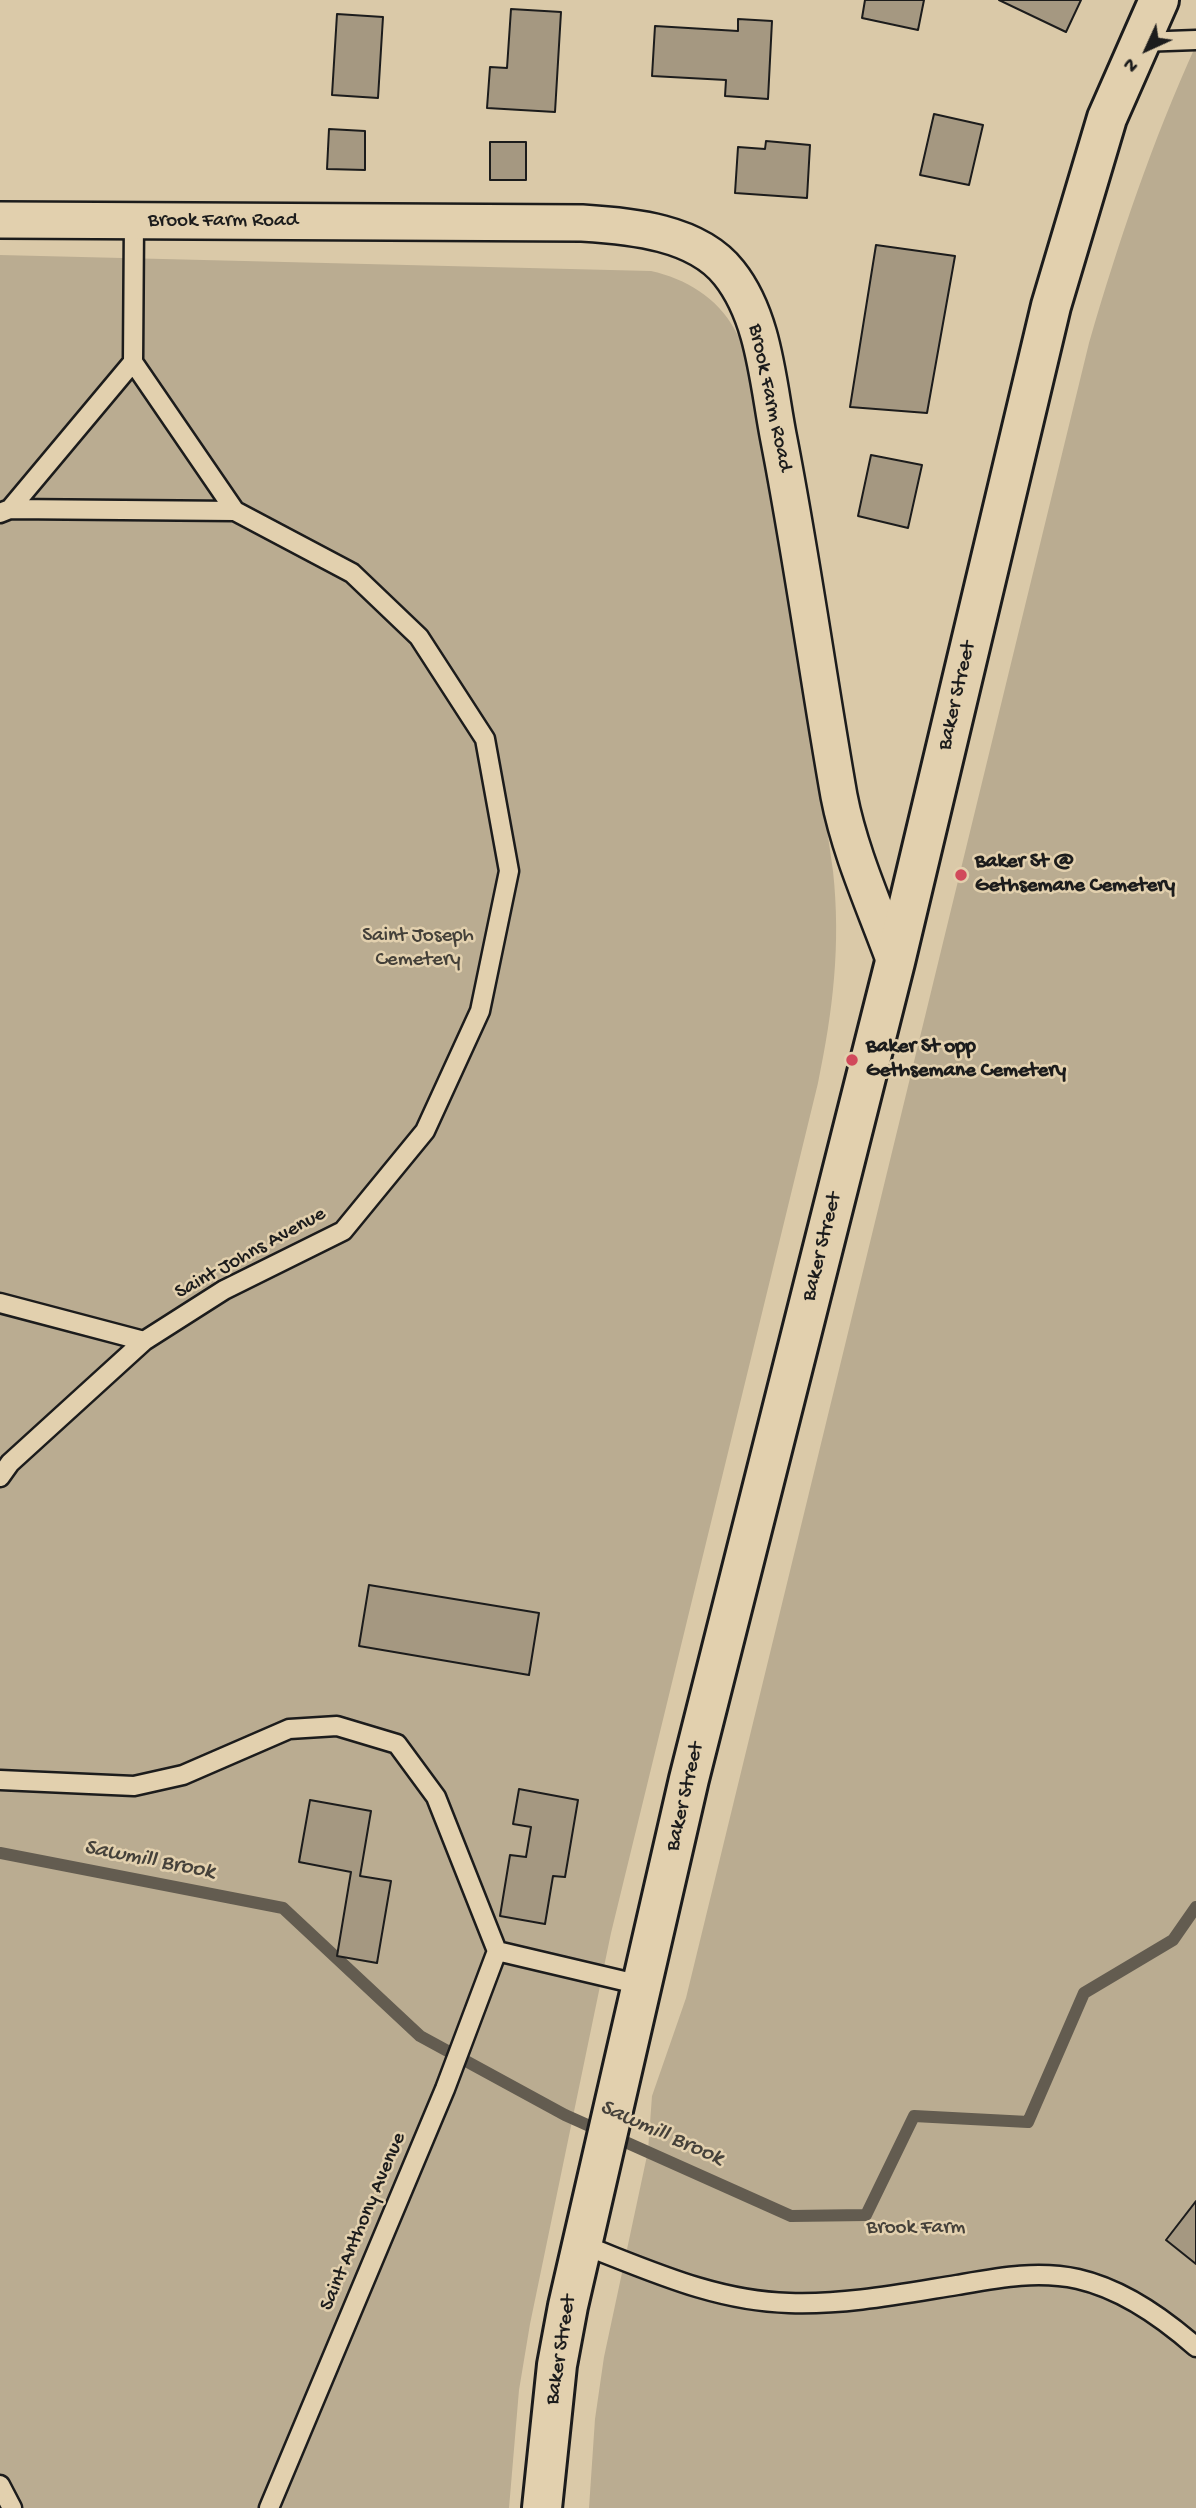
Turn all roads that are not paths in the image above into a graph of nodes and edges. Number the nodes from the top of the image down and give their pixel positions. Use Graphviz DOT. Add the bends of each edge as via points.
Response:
graph roads {
  1 [pos="1158,0"];
  2 [pos="1196,40"];
  3 [pos="1140,42"];
  4 [pos="0,220"];
  5 [pos="134,222"];
  6 [pos="133,362"];
  7 [pos="5,511"];
  8 [pos="235,511"];
  9 [pos="895,962"];
  10 [pos="0,1303"];
  11 [pos="144,1342"];
  12 [pos="0,1477"];
  13 [pos="0,1780"];
  14 [pos="497,1951"];
  15 [pos="641,1985"];
  16 [pos="581,2244"];
  17 [pos="1196,2347"];
  18 [pos="1,2489"];
  19 [pos="12,2508"];
  20 [pos="269,2508"];
  21 [pos="542,2508"];
  1 -- 3 [label="street, Baker Street"];
  2 -- 3 [label="lane"];
  3 -- 9 [label="street, Baker Street" via="1094,155 1051,306"];
  4 -- 5 [label="street, Brook Farm Road"];
  5 -- 6 [label="lane"];
  5 -- 9 [label="street, Brook Farm Road" via="608,225 690,243 712,256 740,289 760,339 804,567 845,821"];
  6 -- 7 [label="lane"];
  6 -- 8 [label="lane, Saint Johns Avenue"];
  7 -- 8 [label="lane, Saint Johns Avenue"];
  8 -- 11 [label="lane, Saint Johns Avenue" via="352,573 419,637 485,739 509,871 480,1011 425,1131 343,1231 224,1290"];
  9 -- 15 [label="street, Baker Street"];
  10 -- 11 [label="lane"];
  11 -- 12 [label="lane, Saint Johns Avenue"];
  13 -- 14 [label="lane" via="134,1786 183,1775 289,1729 337,1726 397,1744 436,1797"];
  14 -- 15 [label="lane"];
  14 -- 20 [label="lane, Saint Anthony Avenue"];
  15 -- 16 [label="street, Baker Street"];
  16 -- 17 [label="lane" via="692,2287 758,2301 847,2302 1009,2276 1061,2276 1123,2295"];
  16 -- 21 [label="street, Baker Street" via="557,2365"];
  18 -- 19 [label="lane"];
}
